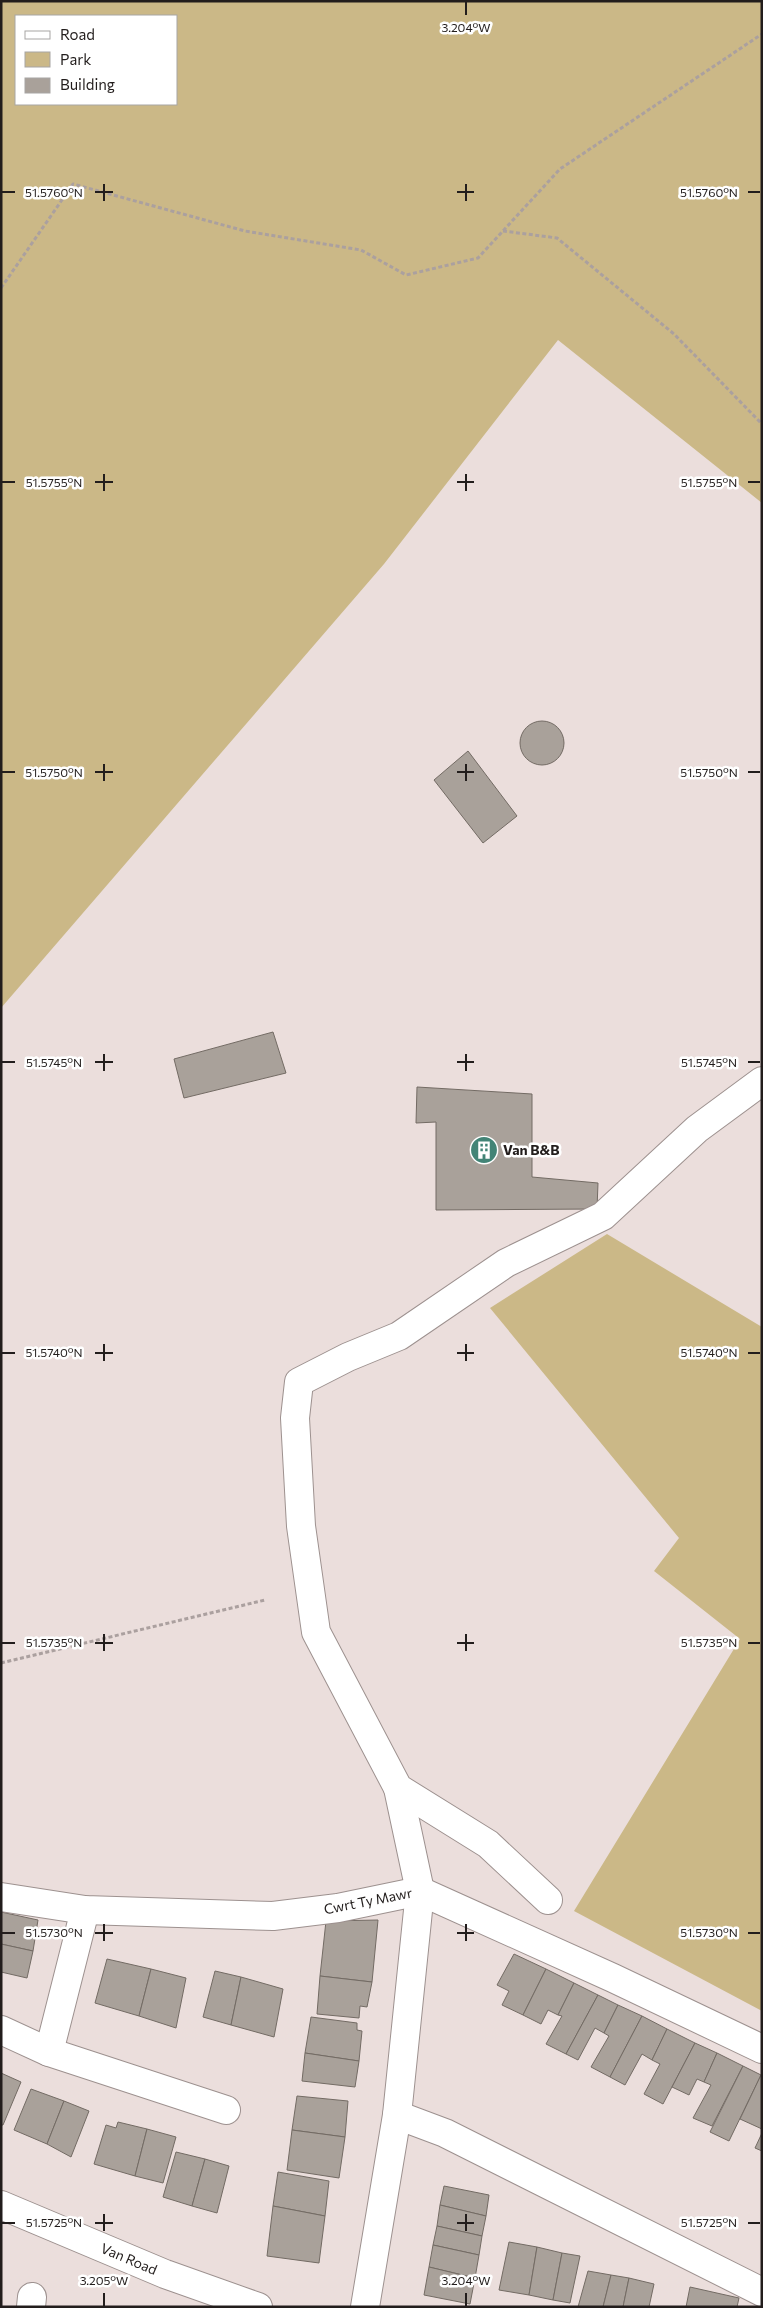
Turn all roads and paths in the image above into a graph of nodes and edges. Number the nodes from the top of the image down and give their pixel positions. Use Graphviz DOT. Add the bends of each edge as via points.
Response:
graph roads {
  1 [pos="762,34"];
  2 [pos="502,231"];
  3 [pos="1,288"];
  4 [pos="762,424"];
  5 [pos="762,1081"];
  6 [pos="265,1600"];
  7 [pos="1,1663"];
  8 [pos="398,1788"];
  9 [pos="420,1891"];
  10 [pos="1,1897"];
  11 [pos="548,1900"];
  12 [pos="85,1910"];
  13 [pos="1,2030"];
  14 [pos="762,2049"];
  15 [pos="49,2052"];
  16 [pos="226,2110"];
  17 [pos="397,2115"];
  18 [pos="1,2205"];
  19 [pos="762,2292"];
  20 [pos="258,2307"];
  21 [pos="365,2307"];
  1 -- 2 [label="path" via="560,168"];
  2 -- 3 [label="path" via="478,258 406,275 362,250 245,231 73,184"];
  2 -- 4 [label="path" via="557,238 674,334"];
  5 -- 8 [label="street" via="697,1129 603,1216 506,1263 399,1336 299,1382 295,1418 302,1526 316,1632"];
  6 -- 7 [label="path"];
  8 -- 9 [label="street"];
  8 -- 11 [label="street" via="488,1844"];
  9 -- 12 [label="street, Cwrt Ty Mawr" via="338,1908 273,1916"];
  9 -- 14 [label="street, Cwrt Ty Mawr"];
  9 -- 17 [label="street"];
  10 -- 12 [label="street, Cwrt Ty Mawr"];
  12 -- 15 [label="street"];
  13 -- 15 [label="street"];
  15 -- 16 [label="street"];
  17 -- 19 [label="street" via="445,2133"];
  17 -- 21 [label="street"];
  18 -- 20 [label="street, Van Road" via="165,2274"];
}
